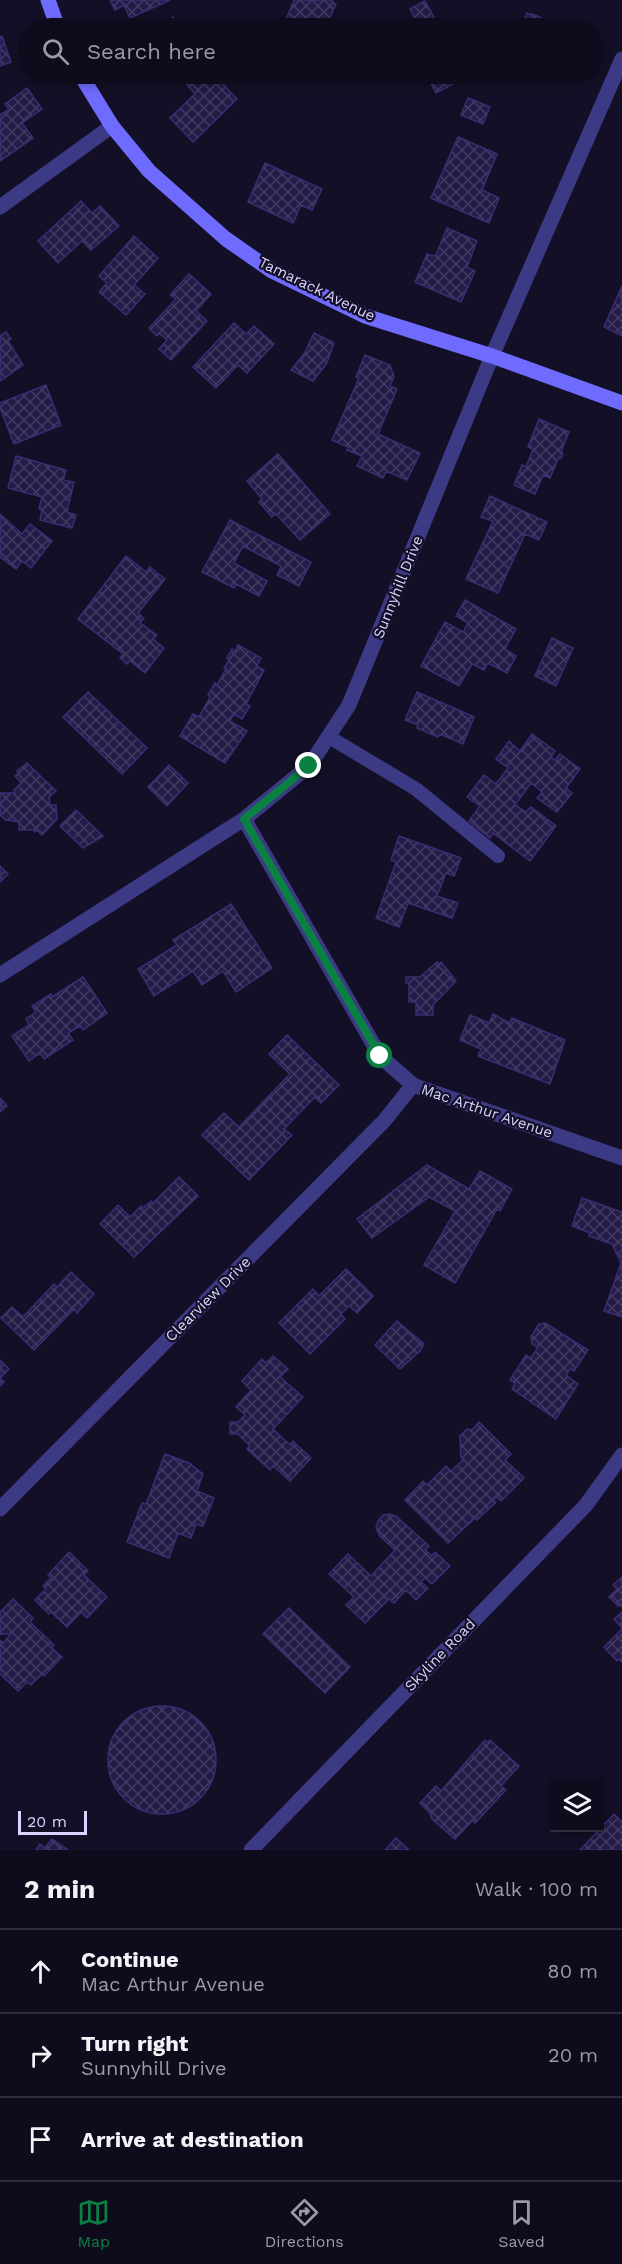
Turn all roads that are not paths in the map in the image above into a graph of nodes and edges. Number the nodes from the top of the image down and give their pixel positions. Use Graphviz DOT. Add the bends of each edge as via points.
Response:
graph roads {
  1 [pos="48,0"];
  2 [pos="54,18"];
  3 [pos="622,59"];
  4 [pos="86,84"];
  5 [pos="112,126"];
  6 [pos="0,207"];
  7 [pos="492,356"];
  8 [pos="622,403"];
  9 [pos="328,737"];
  10 [pos="244,819"];
  11 [pos="498,856"];
  12 [pos="0,975"];
  13 [pos="413,1085"];
  14 [pos="622,1158"];
  15 [pos="622,1455"];
  16 [pos="0,1509"];
  17 [pos="251,1850"];
  1 -- 2 [label="main road"];
  3 -- 7 [label="street, Sunnyhill Drive"];
  4 -- 5 [label="main road, Tamarack Avenue"];
  5 -- 6 [label="street"];
  5 -- 7 [label="main road, Tamarack Avenue" via="149,171 226,239 272,271 365,316"];
  7 -- 8 [label="main road, Tamarack Avenue"];
  7 -- 9 [label="street, Sunnyhill Drive" via="349,705"];
  9 -- 10 [label="street, Sunnyhill Drive" via="309,766"];
  9 -- 11 [label="lane" via="416,789"];
  10 -- 12 [label="street, Sunnyhill Drive"];
  10 -- 13 [label="street, Mac Arthur Avenue" via="380,1056"];
  13 -- 14 [label="street, Mac Arthur Avenue"];
  13 -- 16 [label="street, Clearview Drive" via="384,1121"];
  15 -- 17 [label="street, Skyline Road" via="586,1505"];
}
